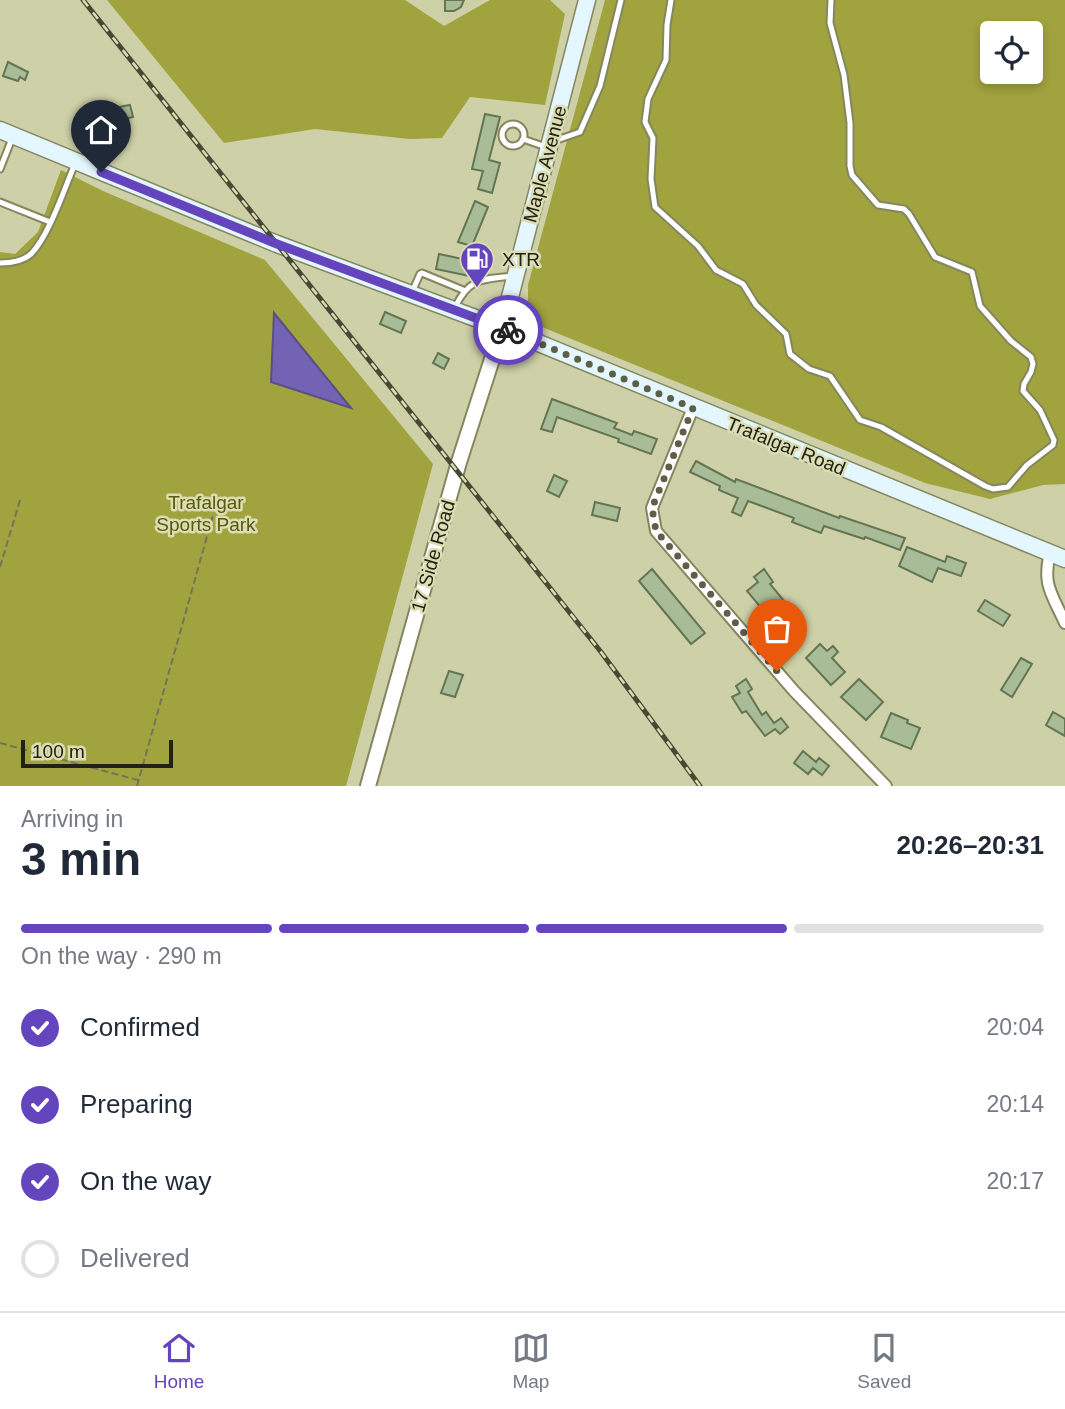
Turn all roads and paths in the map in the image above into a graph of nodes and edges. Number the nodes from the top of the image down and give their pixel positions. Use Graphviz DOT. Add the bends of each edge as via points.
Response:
graph roads {
  1 [pos="587,0"];
  2 [pos="621,0"];
  3 [pos="671,0"];
  4 [pos="831,0"];
  5 [pos="7,133"];
  6 [pos="523,139"];
  7 [pos="550,145"];
  8 [pos="76,161"];
  9 [pos="0,169"];
  10 [pos="0,202"];
  11 [pos="50,222"];
  12 [pos="1,264"];
  13 [pos="516,276"];
  14 [pos="463,290"];
  15 [pos="411,294"];
  16 [pos="453,310"];
  17 [pos="502,328"];
  18 [pos="693,408"];
  19 [pos="21,497"];
  20 [pos="213,515"];
  21 [pos="1058,556"];
  22 [pos="0,567"];
  23 [pos="1065,623"];
  24 [pos="0,744"];
  25 [pos="138,780"];
  26 [pos="137,786"];
  27 [pos="368,786"];
  28 [pos="886,786"];
  1 -- 7 [label="main road, Maple Avenue"];
  2 -- 7 [label="lane" via="600,86 580,132"];
  3 -- 4 [label="lane" via="666,60 648,99 645,122 654,144 651,179 655,207 698,246 716,271 743,284 756,305 786,334 790,354 809,369 830,376 860,419 985,486 1009,487 1054,440 1040,410 1023,391 1031,357 979,306 972,272 935,257 904,209 878,205 852,175 845,75 830,23"];
  5 -- 8 [label="main road, Trafalgar Road"];
  5 -- 9 [label="lane"];
  6 -- 6 [label="lane" via="523,129 517,124 503,129 506,144 520,144"];
  6 -- 7 [label="lane"];
  7 -- 13 [label="main road, Maple Avenue"];
  8 -- 11 [label="lane"];
  8 -- 15 [label="main road, Trafalgar Road"];
  10 -- 11 [label="lane"];
  11 -- 12 [label="lane" via="30,255"];
  13 -- 14 [label="lane" via="482,279"];
  13 -- 17 [label="main road, Maple Avenue"];
  14 -- 15 [label="lane" via="420,274"];
  14 -- 16 [label="lane"];
  15 -- 16 [label="main road, Trafalgar Road"];
  16 -- 17 [label="main road, Trafalgar Road"];
  17 -- 18 [label="main road, Trafalgar Road"];
  17 -- 27 [label="street, 17 Side Road" via="459,462"];
  18 -- 21 [label="main road, Trafalgar Road"];
  18 -- 28 [label="street" via="652,508 656,531 794,691"];
  19 -- 22 [label="path"];
  20 -- 25 [label="path"];
  21 -- 23 [label="street" via="1046,570 1048,586"];
  24 -- 25 [label="path"];
  25 -- 26 [label="path"];
}
